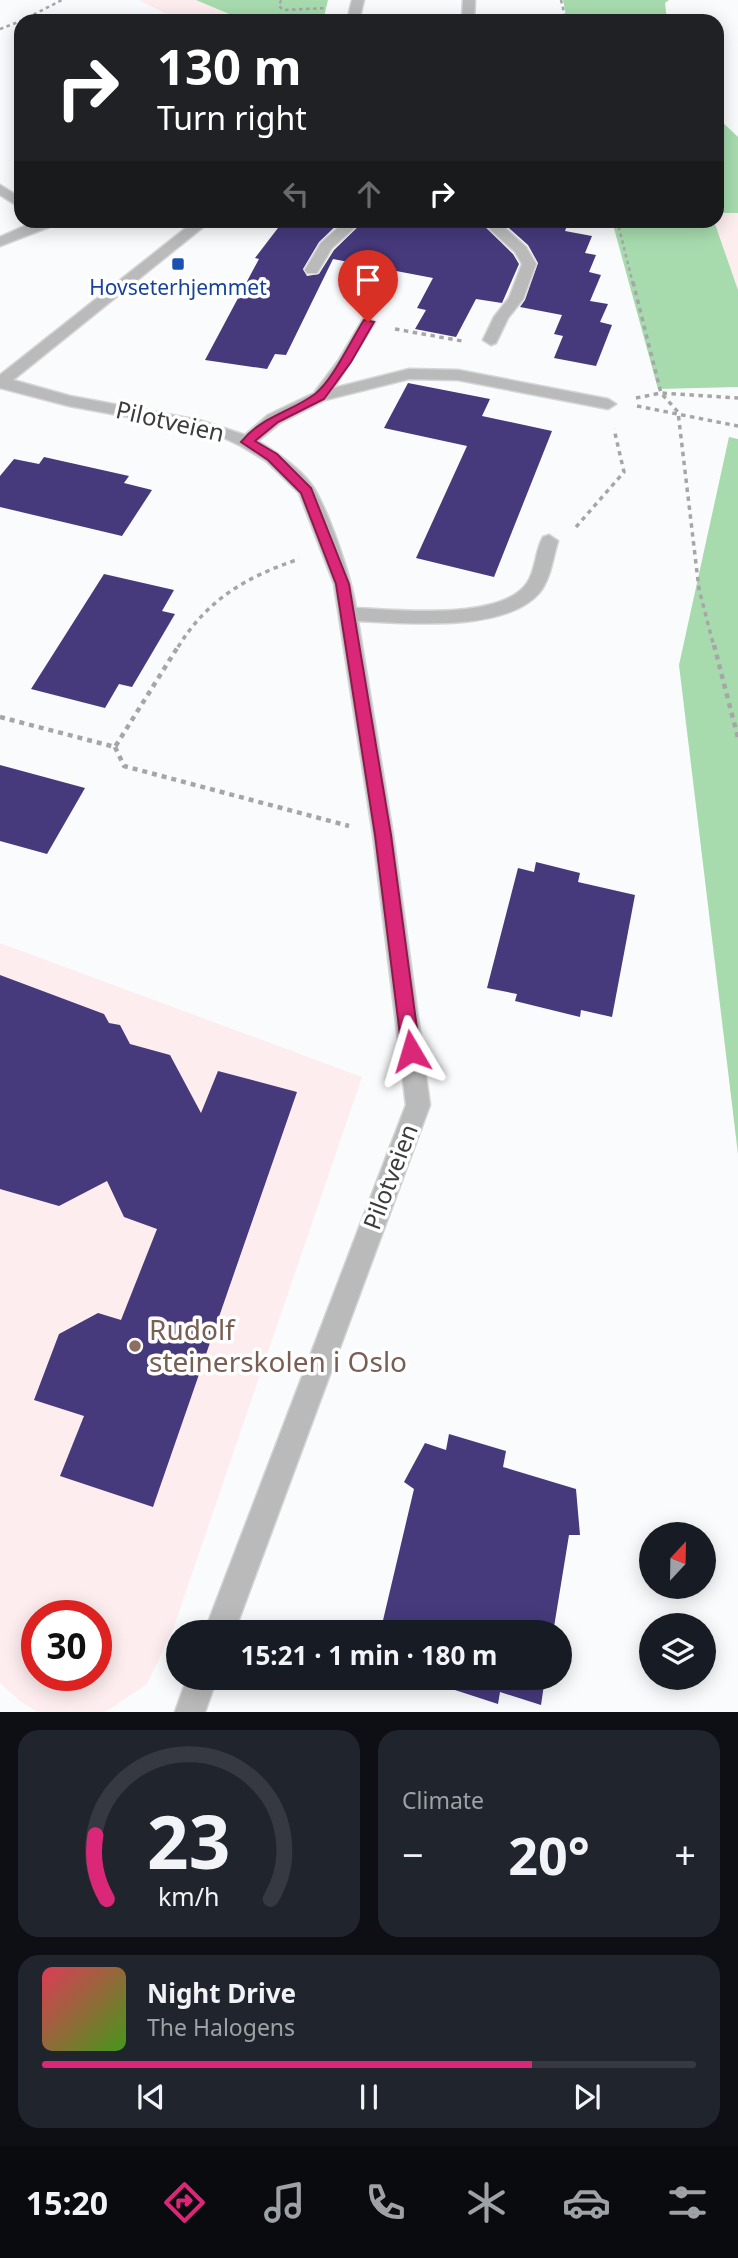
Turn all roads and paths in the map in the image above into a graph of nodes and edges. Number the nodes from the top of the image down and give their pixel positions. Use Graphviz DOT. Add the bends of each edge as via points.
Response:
graph roads {
  1 [pos="62,0"];
  2 [pos="281,0"];
  3 [pos="333,7"];
  4 [pos="35,14"];
  5 [pos="32,228"];
  6 [pos="195,228"];
  7 [pos="347,228"];
  8 [pos="496,228"];
  9 [pos="619,228"];
  10 [pos="0,242"];
  11 [pos="312,270"];
  12 [pos="368,322"];
  13 [pos="491,340"];
  14 [pos="1,383"];
  15 [pos="661,393"];
  16 [pos="320,396"];
  17 [pos="738,398"];
  18 [pos="608,404"];
  19 [pos="678,412"];
  20 [pos="738,426"];
  21 [pos="247,442"];
  22 [pos="549,541"];
  23 [pos="330,551"];
  24 [pos="347,614"];
  25 [pos="0,717"];
  26 [pos="738,738"];
  27 [pos="115,747"];
  28 [pos="383,835"];
  29 [pos="224,1620"];
  30 [pos="198,1690"];
  31 [pos="190,1712"];
  1 -- 4 [label="path"];
  2 -- 3 [label="path" via="283,10"];
  5 -- 10 [label="street"];
  6 -- 14 [label="street"];
  7 -- 11 [label="street" via="326,246"];
  8 -- 13 [label="street" via="521,250 529,264 516,299"];
  9 -- 15 [label="path"];
  12 -- 16 [label="street"];
  14 -- 21 [label="street, Pilotveien" via="199,425"];
  15 -- 17 [label="path"];
  15 -- 19 [label="path"];
  16 -- 18 [label="street" via="409,374 434,373"];
  16 -- 21 [label="street" via="274,419"];
  18 -- 19 [label="path"];
  18 -- 22 [label="path" via="624,472 572,532"];
  19 -- 20 [label="path"];
  19 -- 26 [label="path" via="699,589"];
  21 -- 23 [label="street, Pilotveien" via="272,457 307,491"];
  22 -- 24 [label="street" via="534,588 497,608 466,616"];
  23 -- 24 [label="street, Pilotveien"];
  23 -- 27 [label="path" via="269,569 217,600 193,622"];
  24 -- 28 [label="street, Pilotveien"];
  25 -- 27 [label="path"];
  27 -- 28 [label="path" via="124,766"];
  28 -- 29 [label="street, Pilotveien" via="418,1105"];
  30 -- 31 [label="street"];
}
